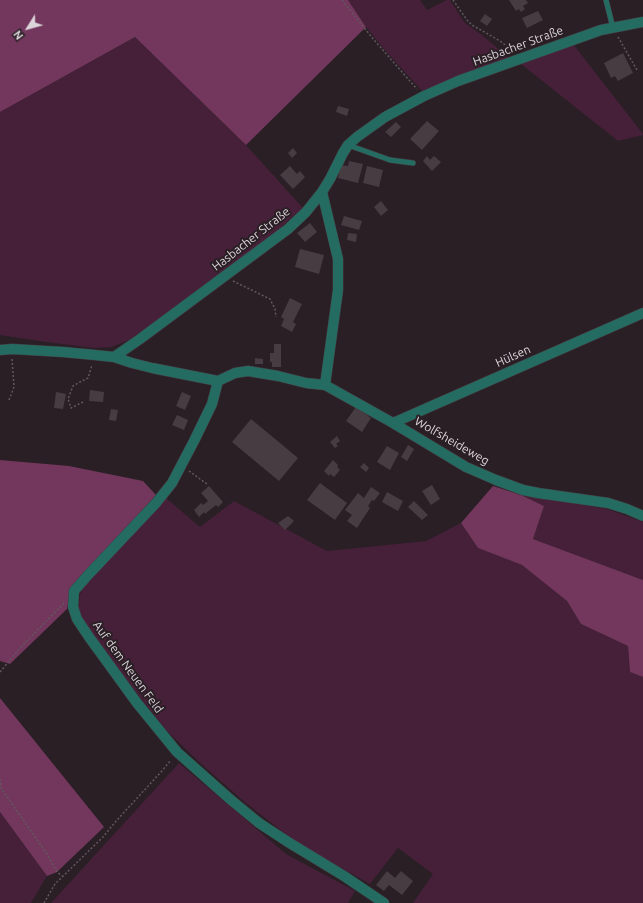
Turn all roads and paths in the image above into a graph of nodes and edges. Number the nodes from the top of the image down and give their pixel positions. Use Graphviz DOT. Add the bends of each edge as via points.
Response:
graph roads {
  1 [pos="342,0"];
  2 [pos="454,0"];
  3 [pos="606,0"];
  4 [pos="643,22"];
  5 [pos="613,28"];
  6 [pos="515,60"];
  7 [pos="637,70"];
  8 [pos="424,96"];
  9 [pos="348,145"];
  10 [pos="413,163"];
  11 [pos="322,192"];
  12 [pos="224,276"];
  13 [pos="643,313"];
  14 [pos="276,317"];
  15 [pos="12,349"];
  16 [pos="0,350"];
  17 [pos="95,356"];
  18 [pos="114,357"];
  19 [pos="218,381"];
  20 [pos="325,385"];
  21 [pos="9,400"];
  22 [pos="82,402"];
  23 [pos="393,422"];
  24 [pos="182,466"];
  25 [pos="207,484"];
  26 [pos="643,516"];
  27 [pos="74,591"];
  28 [pos="0,672"];
  29 [pos="177,752"];
  30 [pos="0,778"];
  31 [pos="62,876"];
  32 [pos="44,903"];
  33 [pos="384,903"];
  1 -- 8 [label="path"];
  2 -- 6 [label="path" via="472,25 508,47"];
  3 -- 5 [label="lane"];
  4 -- 5 [label="street, Hasbacher Straße"];
  5 -- 6 [label="street, Hasbacher Straße"];
  5 -- 7 [label="path"];
  6 -- 8 [label="street, Hasbacher Straße"];
  8 -- 9 [label="street, Hasbacher Straße" via="370,127"];
  9 -- 10 [label="lane" via="390,160"];
  9 -- 11 [label="street, Hasbacher Straße"];
  11 -- 12 [label="street, Hasbacher Straße" via="288,229"];
  11 -- 20 [label="street" via="338,259 338,290"];
  12 -- 14 [label="path" via="270,299"];
  12 -- 18 [label="street, Hasbacher Straße"];
  13 -- 23 [label="street, Hülsen"];
  15 -- 16 [label="street"];
  15 -- 17 [label="street"];
  15 -- 21 [label="path" via="14,387"];
  17 -- 18 [label="street"];
  17 -- 22 [label="path" via="88,378 73,386 68,399 71,408"];
  18 -- 19 [label="street" via="152,368"];
  19 -- 20 [label="street, Wolfsheideweg" via="235,373 248,371"];
  19 -- 24 [label="street" via="212,404"];
  20 -- 23 [label="street, Wolfsheideweg"];
  23 -- 26 [label="street, Wolfsheideweg" via="466,467 510,486 608,504"];
  24 -- 25 [label="path"];
  24 -- 27 [label="street" via="156,503"];
  27 -- 28 [label="path"];
  27 -- 29 [label="street, Auf dem Neuen Feld" via="73,607 77,619 137,703"];
  29 -- 31 [label="path" via="103,837"];
  29 -- 33 [label="street, Auf dem Neuen Feld" via="259,823"];
  30 -- 31 [label="path" via="1,788"];
  31 -- 32 [label="path" via="54,884"];
}
